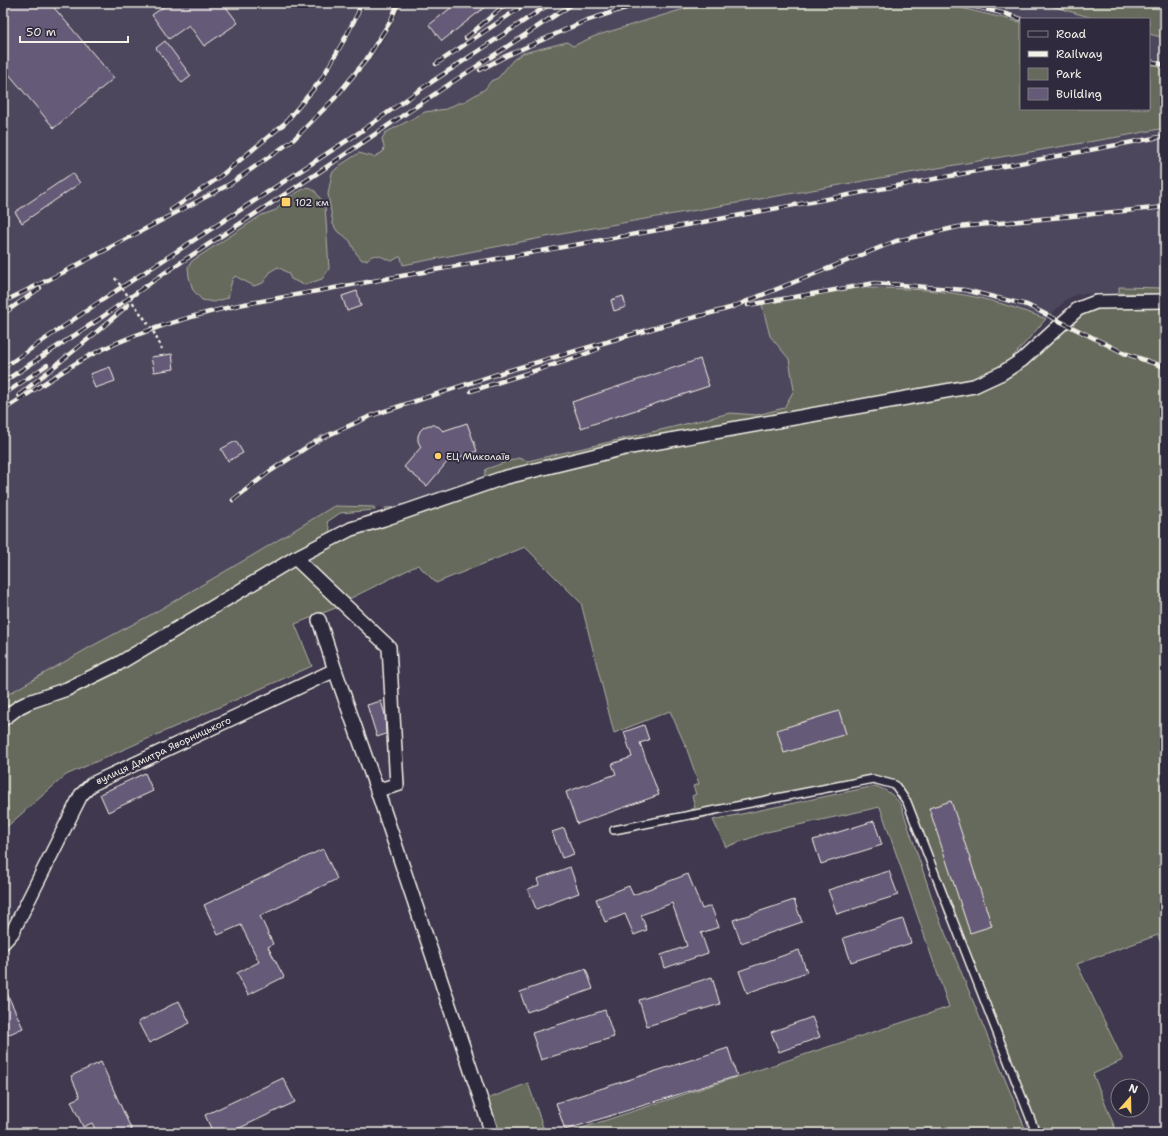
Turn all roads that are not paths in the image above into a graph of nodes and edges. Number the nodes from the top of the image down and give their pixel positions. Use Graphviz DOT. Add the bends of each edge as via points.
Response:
graph roads {
  1 [pos="1165,301"];
  2 [pos="295,558"];
  3 [pos="319,620"];
  4 [pos="335,670"];
  5 [pos="3,718"];
  6 [pos="377,790"];
  7 [pos="614,830"];
  8 [pos="3,943"];
  9 [pos="492,1133"];
  10 [pos="1036,1133"];
  1 -- 2 [label="street" via="1096,302 1078,309 1022,360 974,386 625,448 510,476 351,529"];
  2 -- 5 [label="street" via="118,664 67,689 28,702"];
  2 -- 6 [label="street" via="389,647 397,785"];
  3 -- 4 [label="street"];
  4 -- 6 [label="street"];
  4 -- 8 [label="street, вулиця Дмитра Яворницького" via="86,788 12,933"];
  6 -- 9 [label="street"];
  7 -- 10 [label="lane" via="873,779 895,785 908,802"];
}
